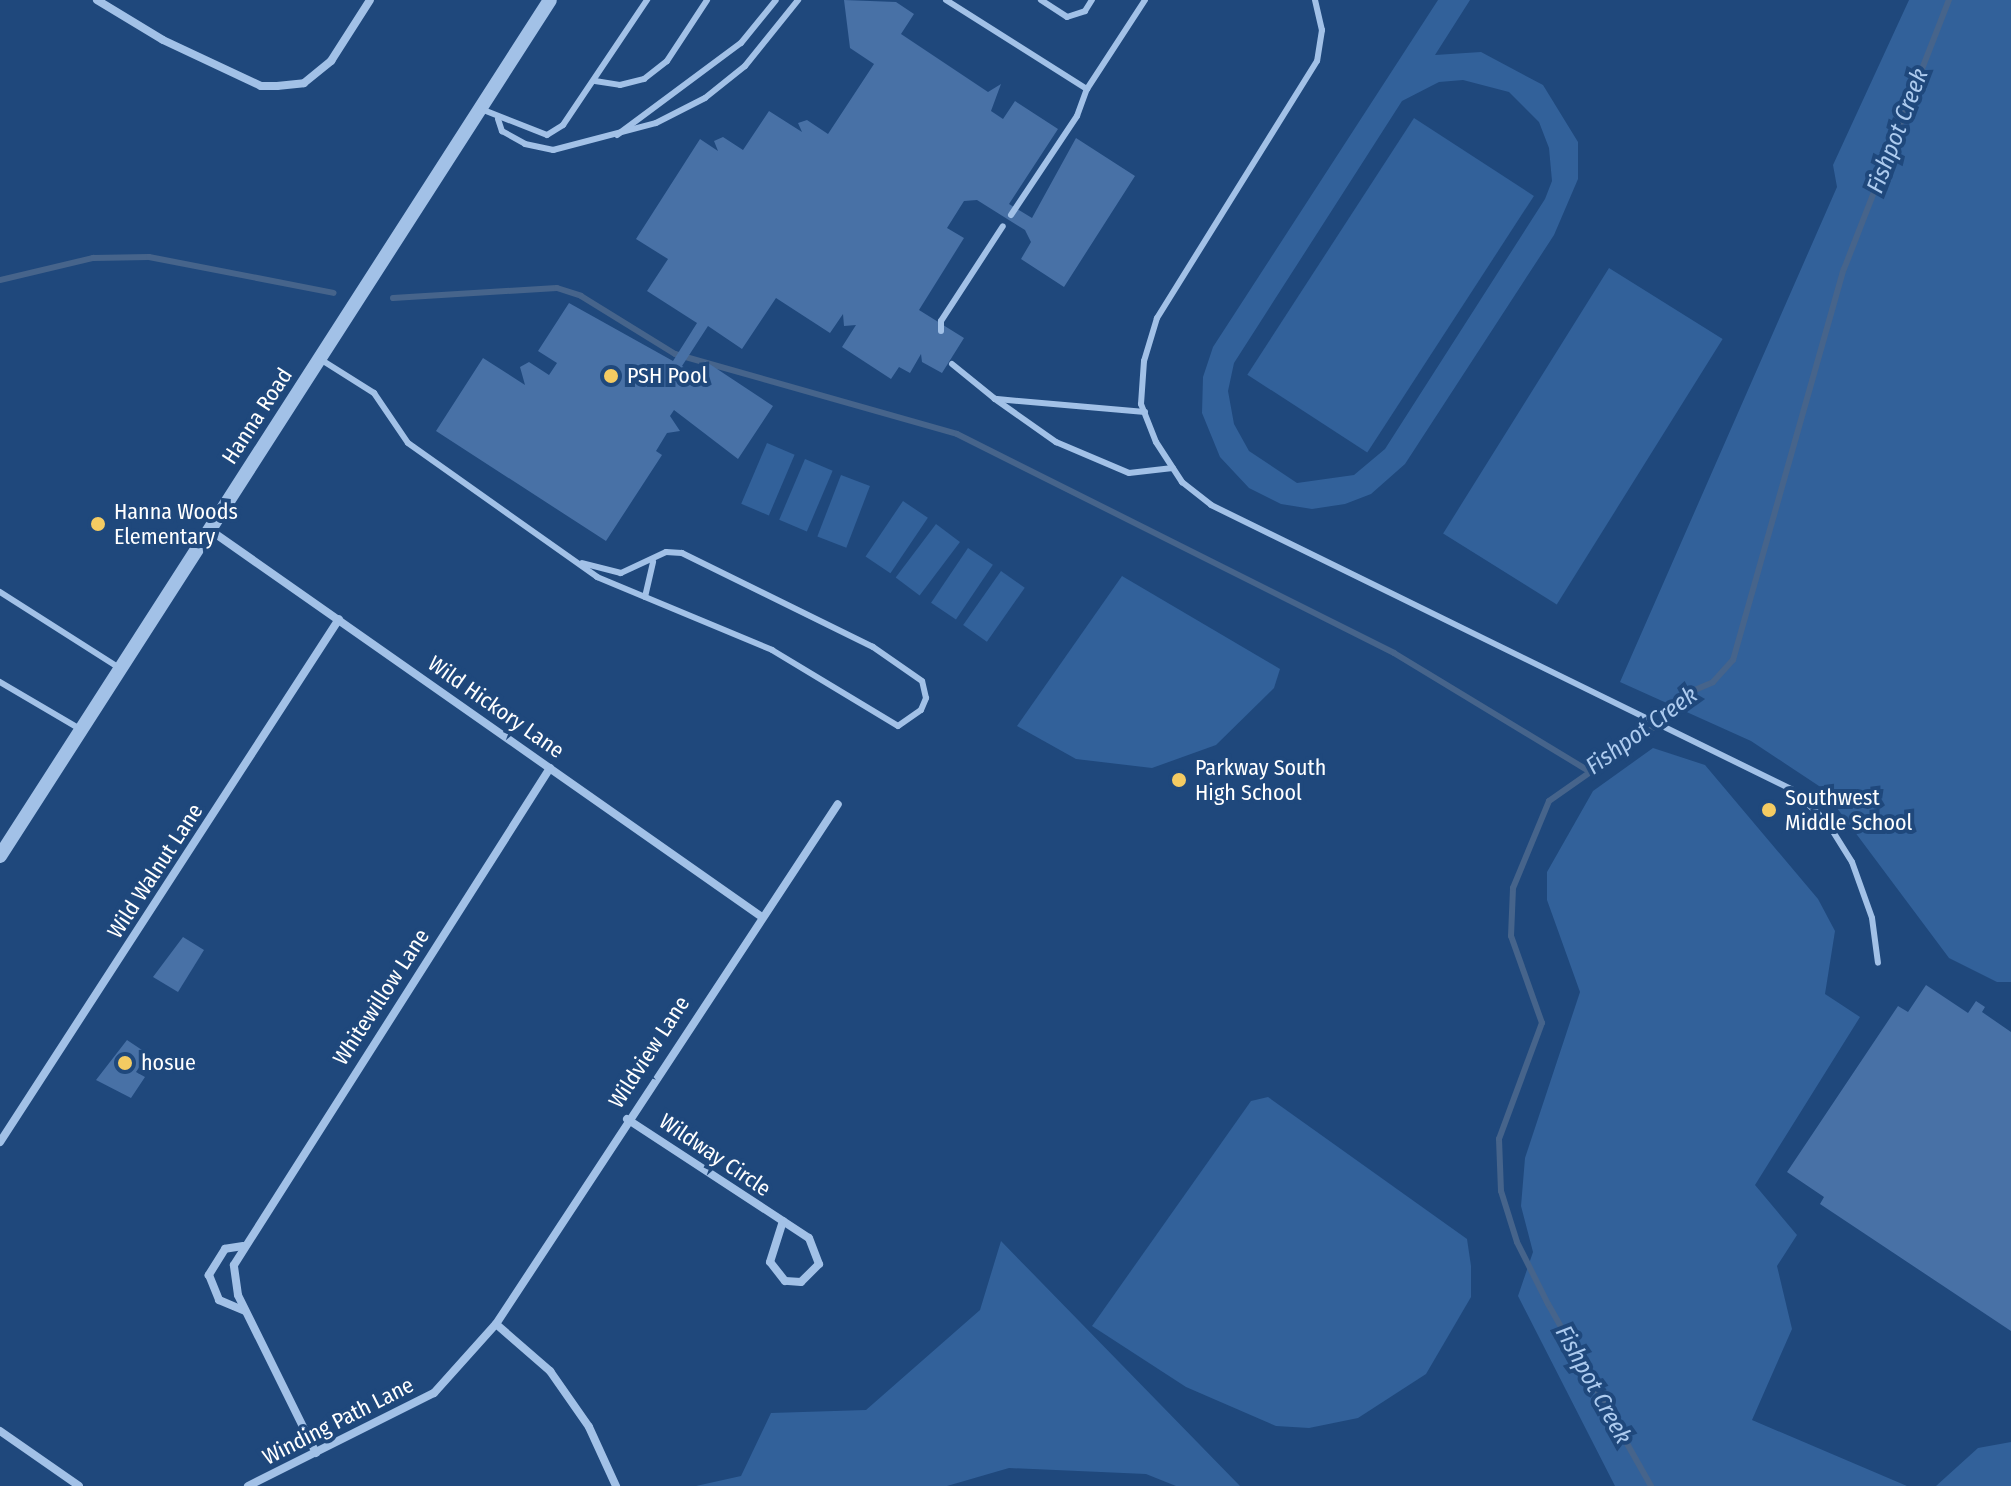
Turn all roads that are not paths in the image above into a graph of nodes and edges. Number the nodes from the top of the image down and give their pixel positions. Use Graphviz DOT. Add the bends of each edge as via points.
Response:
graph roads {
  1 [pos="97,0"];
  2 [pos="370,0"];
  3 [pos="550,0"];
  4 [pos="647,0"];
  5 [pos="707,0"];
  6 [pos="776,0"];
  7 [pos="798,0"];
  8 [pos="946,0"];
  9 [pos="1041,0"];
  10 [pos="1092,0"];
  11 [pos="1145,0"];
  12 [pos="1315,0"];
  13 [pos="595,81"];
  14 [pos="1087,89"];
  15 [pos="481,109"];
  16 [pos="498,119"];
  17 [pos="615,137"];
  18 [pos="1011,215"];
  19 [pos="1003,226"];
  20 [pos="941,331"];
  21 [pos="320,359"];
  22 [pos="952,364"];
  23 [pos="995,399"];
  24 [pos="1145,412"];
  25 [pos="1173,468"];
  26 [pos="210,530"];
  27 [pos="653,562"];
  28 [pos="582,563"];
  29 [pos="0,592"];
  30 [pos="645,597"];
  31 [pos="339,619"];
  32 [pos="121,669"];
  33 [pos="0,682"];
  34 [pos="82,730"];
  35 [pos="550,768"];
  36 [pos="838,804"];
  37 [pos="0,856"];
  38 [pos="759,915"];
  39 [pos="1878,963"];
  40 [pos="627,1119"];
  41 [pos="0,1142"];
  42 [pos="783,1221"];
  43 [pos="243,1246"];
  44 [pos="245,1311"];
  45 [pos="496,1324"];
  46 [pos="0,1431"];
  47 [pos="316,1453"];
  48 [pos="79,1486"];
  49 [pos="248,1486"];
  50 [pos="616,1486"];
  1 -- 2 [label="street" via="163,40 261,86 277,86 304,83 331,61"];
  3 -- 15 [label="street, Hanna Road"];
  4 -- 13 [label="lane"];
  5 -- 13 [label="lane" via="667,61 644,79 620,85"];
  6 -- 17 [label="lane" via="741,43"];
  7 -- 17 [label="lane" via="745,66 705,98"];
  8 -- 14 [label="lane"];
  9 -- 10 [label="lane" via="1067,17 1085,11"];
  11 -- 14 [label="lane"];
  12 -- 24 [label="lane" via="1322,30 1317,61 1157,318 1144,361"];
  13 -- 16 [label="lane" via="547,135"];
  14 -- 18 [label="lane" via="1077,116"];
  15 -- 16 [label="lane"];
  15 -- 21 [label="street, Hanna Road"];
  16 -- 17 [label="lane" via="502,131 525,144 553,150"];
  19 -- 20 [label="lane" via="941,321"];
  21 -- 26 [label="street, Hanna Road"];
  21 -- 28 [label="lane" via="374,393 408,443"];
  22 -- 23 [label="lane"];
  23 -- 24 [label="lane"];
  23 -- 25 [label="lane" via="1056,442 1129,473"];
  24 -- 25 [label="lane"];
  25 -- 39 [label="lane" via="1211,505 1793,790 1827,822 1852,862 1872,918"];
  26 -- 31 [label="street, Wild Hickory Lane"];
  26 -- 32 [label="street, Hanna Road"];
  27 -- 28 [label="lane" via="621,573"];
  27 -- 30 [label="lane"];
  27 -- 30 [label="lane" via="666,552 682,553 794,604 922,681 926,698 921,710 898,726 772,650"];
  28 -- 30 [label="lane" via="597,577"];
  29 -- 32 [label="lane"];
  31 -- 35 [label="street, Wild Hickory Lane"];
  31 -- 41 [label="street, Wild Walnut Lane"];
  32 -- 34 [label="street, Hanna Road"];
  33 -- 34 [label="lane"];
  34 -- 37 [label="street, Hanna Road"];
  35 -- 38 [label="street, Wild Hickory Lane"];
  35 -- 43 [label="street, Whitewillow Lane"];
  36 -- 38 [label="street, Wildview Lane"];
  38 -- 40 [label="street, Wildview Lane"];
  40 -- 42 [label="street, Wildway Circle"];
  40 -- 45 [label="street, Wildview Lane"];
  42 -- 42 [label="street, Wildway Circle" via="770,1262 785,1281 801,1282 815,1272 819,1251"];
  43 -- 44 [label="street, Whitewillow Lane" via="234,1279"];
  43 -- 44 [label="street, Whitewillow Lane" via="225,1249 209,1275 219,1300"];
  44 -- 47 [label="street, Whitewillow Lane"];
  45 -- 47 [label="street, Winding Path Lane" via="434,1393"];
  45 -- 50 [label="street" via="550,1371 589,1427"];
  46 -- 48 [label="street"];
  47 -- 49 [label="street, Winding Path Lane"];
}
